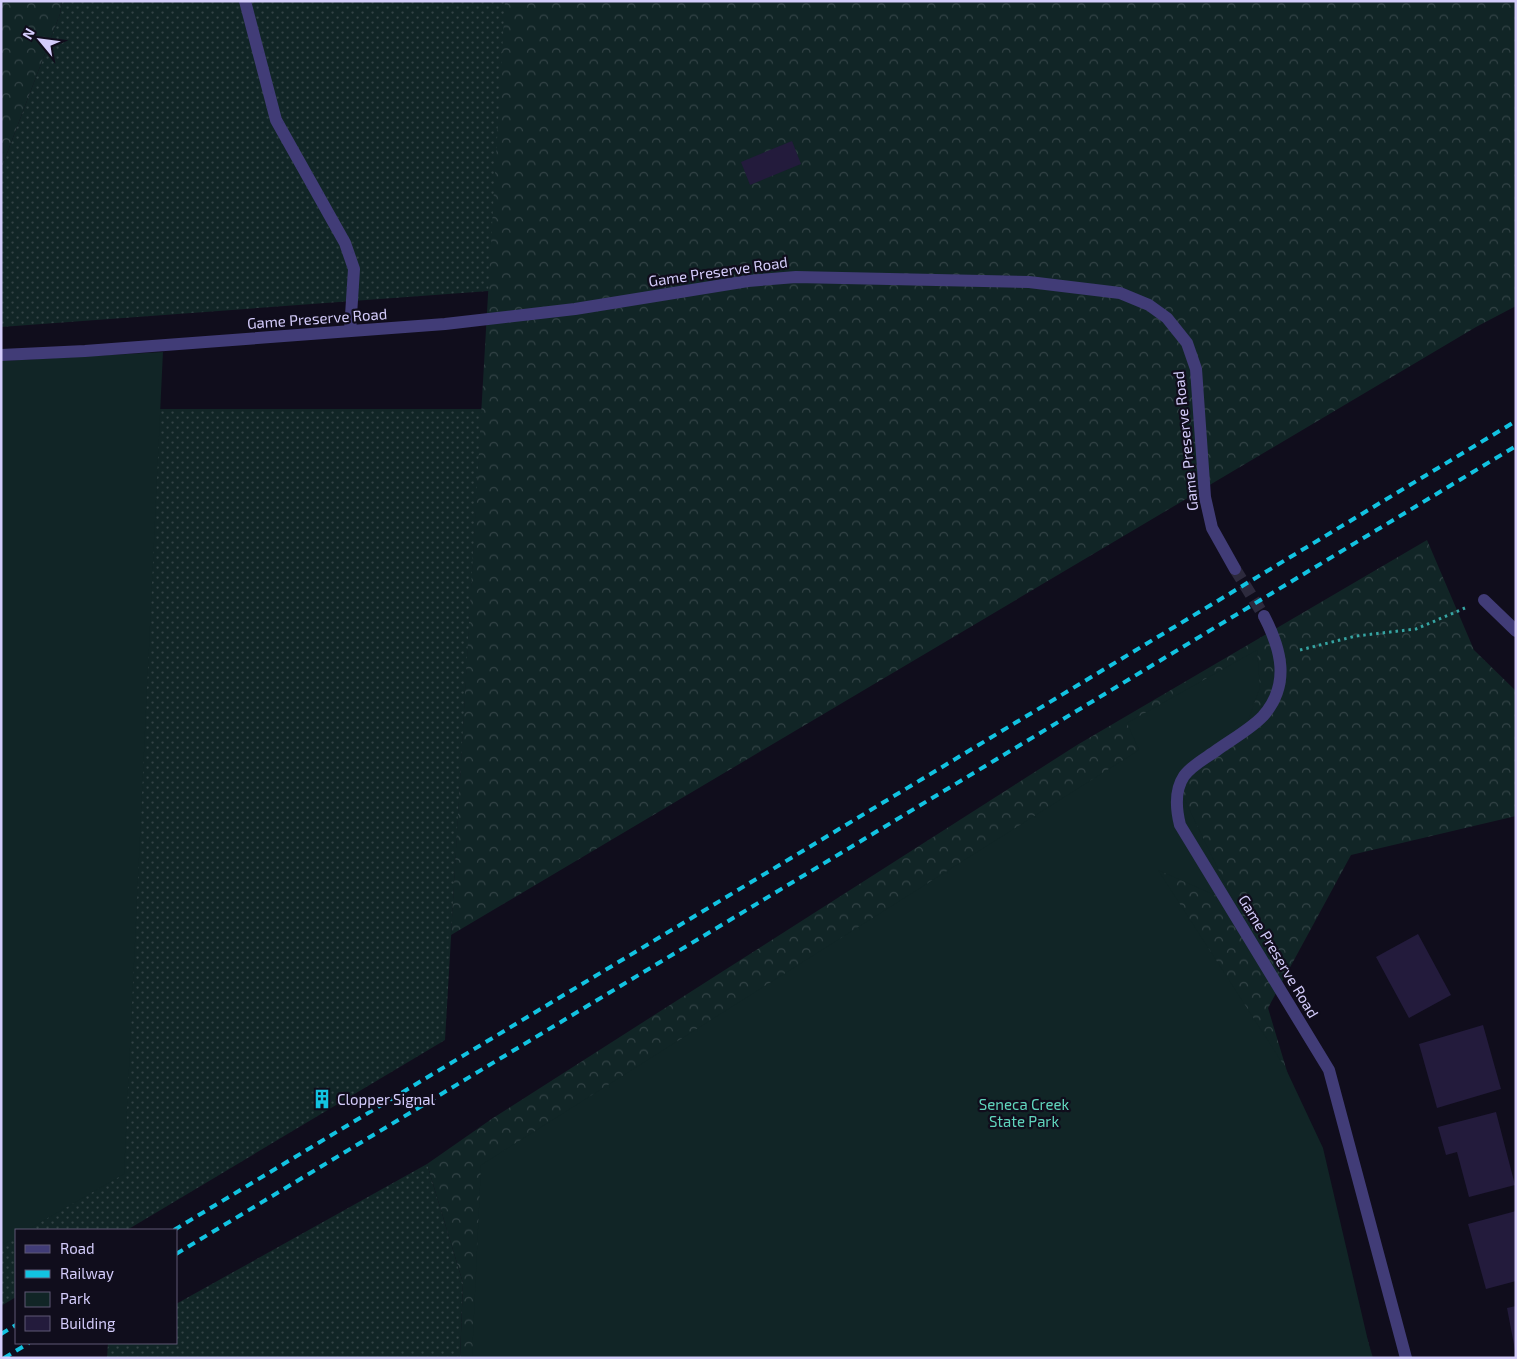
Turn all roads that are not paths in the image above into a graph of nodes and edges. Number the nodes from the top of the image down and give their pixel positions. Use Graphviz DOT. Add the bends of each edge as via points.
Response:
graph roads {
  1 [pos="245,1"];
  2 [pos="350,331"];
  3 [pos="1,355"];
  4 [pos="1235,569"];
  5 [pos="1484,600"];
  6 [pos="1264,616"];
  7 [pos="1516,631"];
  8 [pos="1406,1358"];
  1 -- 2 [label="street" via="276,120 345,243 354,269"];
  2 -- 3 [label="street, Game Preserve Road"];
  2 -- 4 [label="street, Game Preserve Road" via="575,309 748,281 796,277 1029,282 1120,293 1149,304 1167,318 1187,343 1196,369 1205,498 1212,528"];
  5 -- 7 [label="street"];
  6 -- 8 [label="street, Game Preserve Road" via="1280,656 1279,687 1272,704 1262,717 1184,776 1176,810 1180,825 1329,1070"];
}
